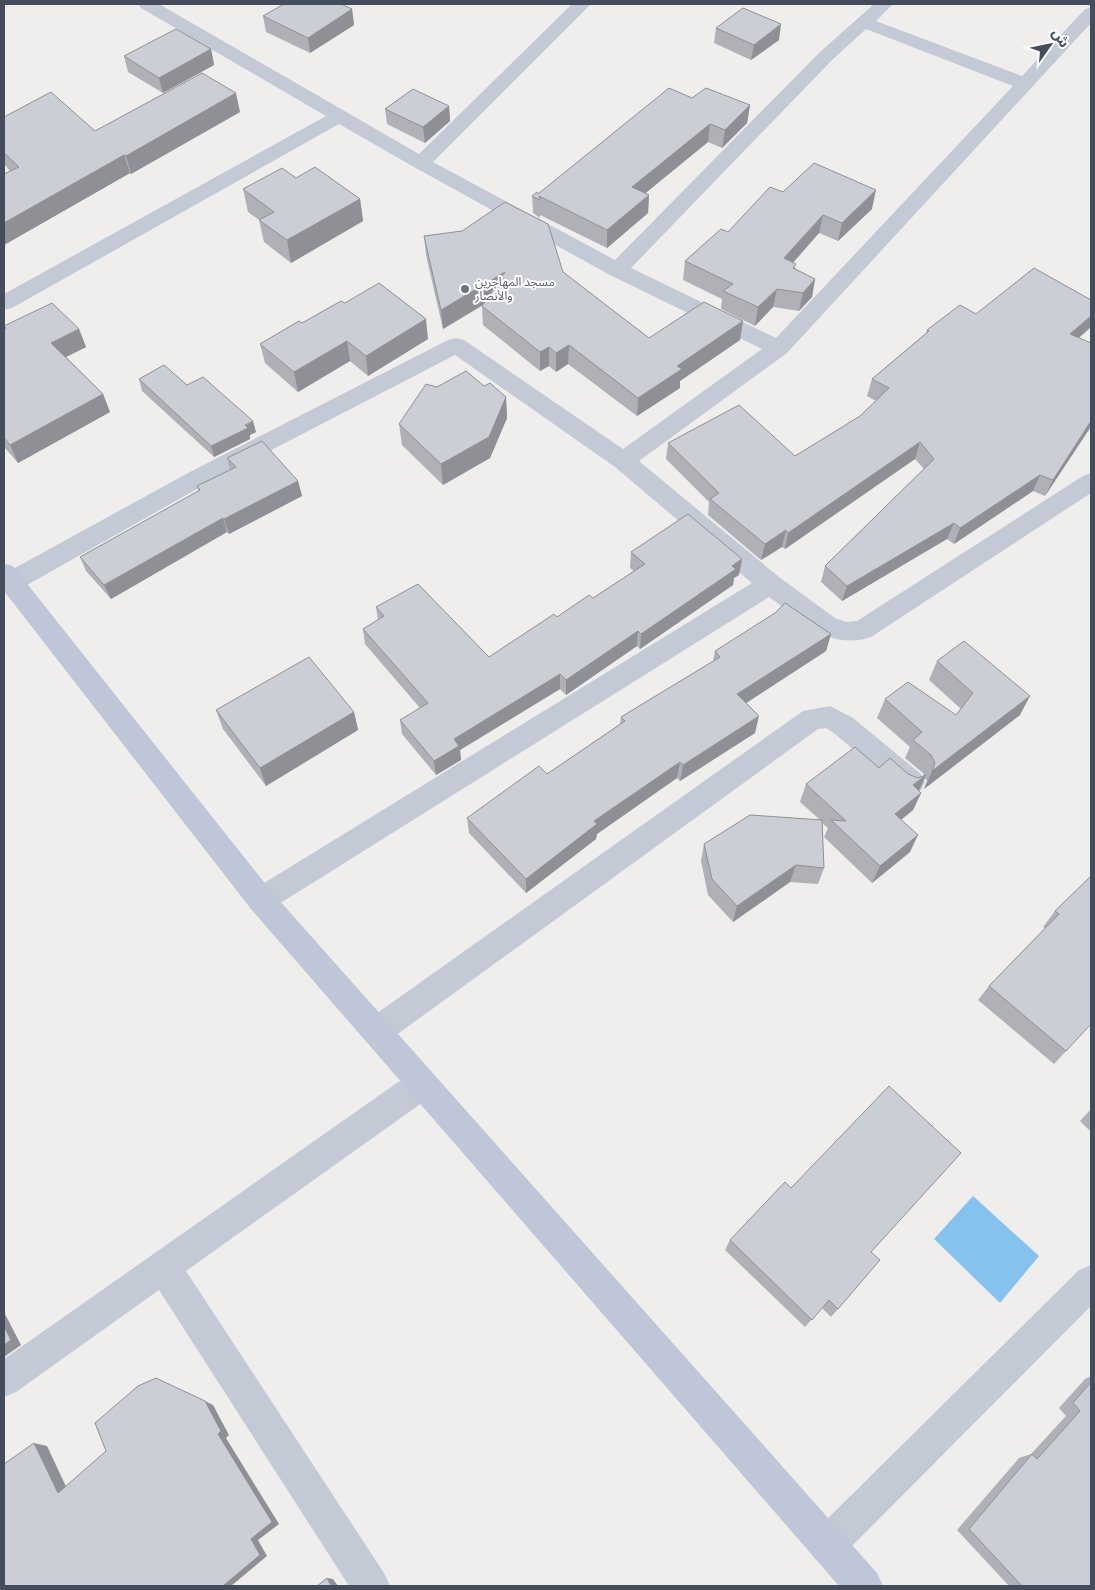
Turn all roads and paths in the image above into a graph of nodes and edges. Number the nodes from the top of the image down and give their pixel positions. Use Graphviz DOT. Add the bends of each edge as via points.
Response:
graph roads {
  1 [pos="147,4"];
  2 [pos="582,4"];
  3 [pos="884,4"];
  4 [pos="1091,13"];
  5 [pos="863,22"];
  6 [pos="1025,84"];
  7 [pos="341,115"];
  8 [pos="421,163"];
  9 [pos="617,270"];
  10 [pos="4,304"];
  11 [pos="779,348"];
  12 [pos="623,461"];
  13 [pos="1091,484"];
  14 [pos="8,577"];
  15 [pos="770,584"];
  16 [pos="911,782"];
  17 [pos="261,900"];
  18 [pos="377,1031"];
  19 [pos="422,1084"];
  20 [pos="164,1267"];
  21 [pos="1091,1282"];
  22 [pos="4,1380"];
  23 [pos="827,1545"];
  24 [pos="371,1586"];
  25 [pos="864,1586"];
  1 -- 7 [label="street"];
  2 -- 8 [label="street"];
  3 -- 5 [label="street"];
  4 -- 6 [label="street"];
  5 -- 6 [label="street"];
  5 -- 9 [label="street"];
  6 -- 11 [label="street"];
  7 -- 8 [label="street"];
  7 -- 10 [label="street"];
  8 -- 9 [label="street"];
  9 -- 11 [label="street"];
  11 -- 12 [label="street"];
  12 -- 14 [label="street" via="456,345"];
  12 -- 15 [label="street"];
  13 -- 15 [label="street" via="862,630 846,632 826,625"];
  14 -- 17 [label="street"];
  15 -- 17 [label="street"];
  16 -- 18 [label="street" via="830,717 812,719"];
  17 -- 18 [label="street"];
  18 -- 19 [label="street"];
  19 -- 20 [label="street"];
  19 -- 23 [label="street"];
  20 -- 22 [label="street"];
  20 -- 24 [label="street"];
  21 -- 23 [label="street"];
  23 -- 25 [label="street"];
}
